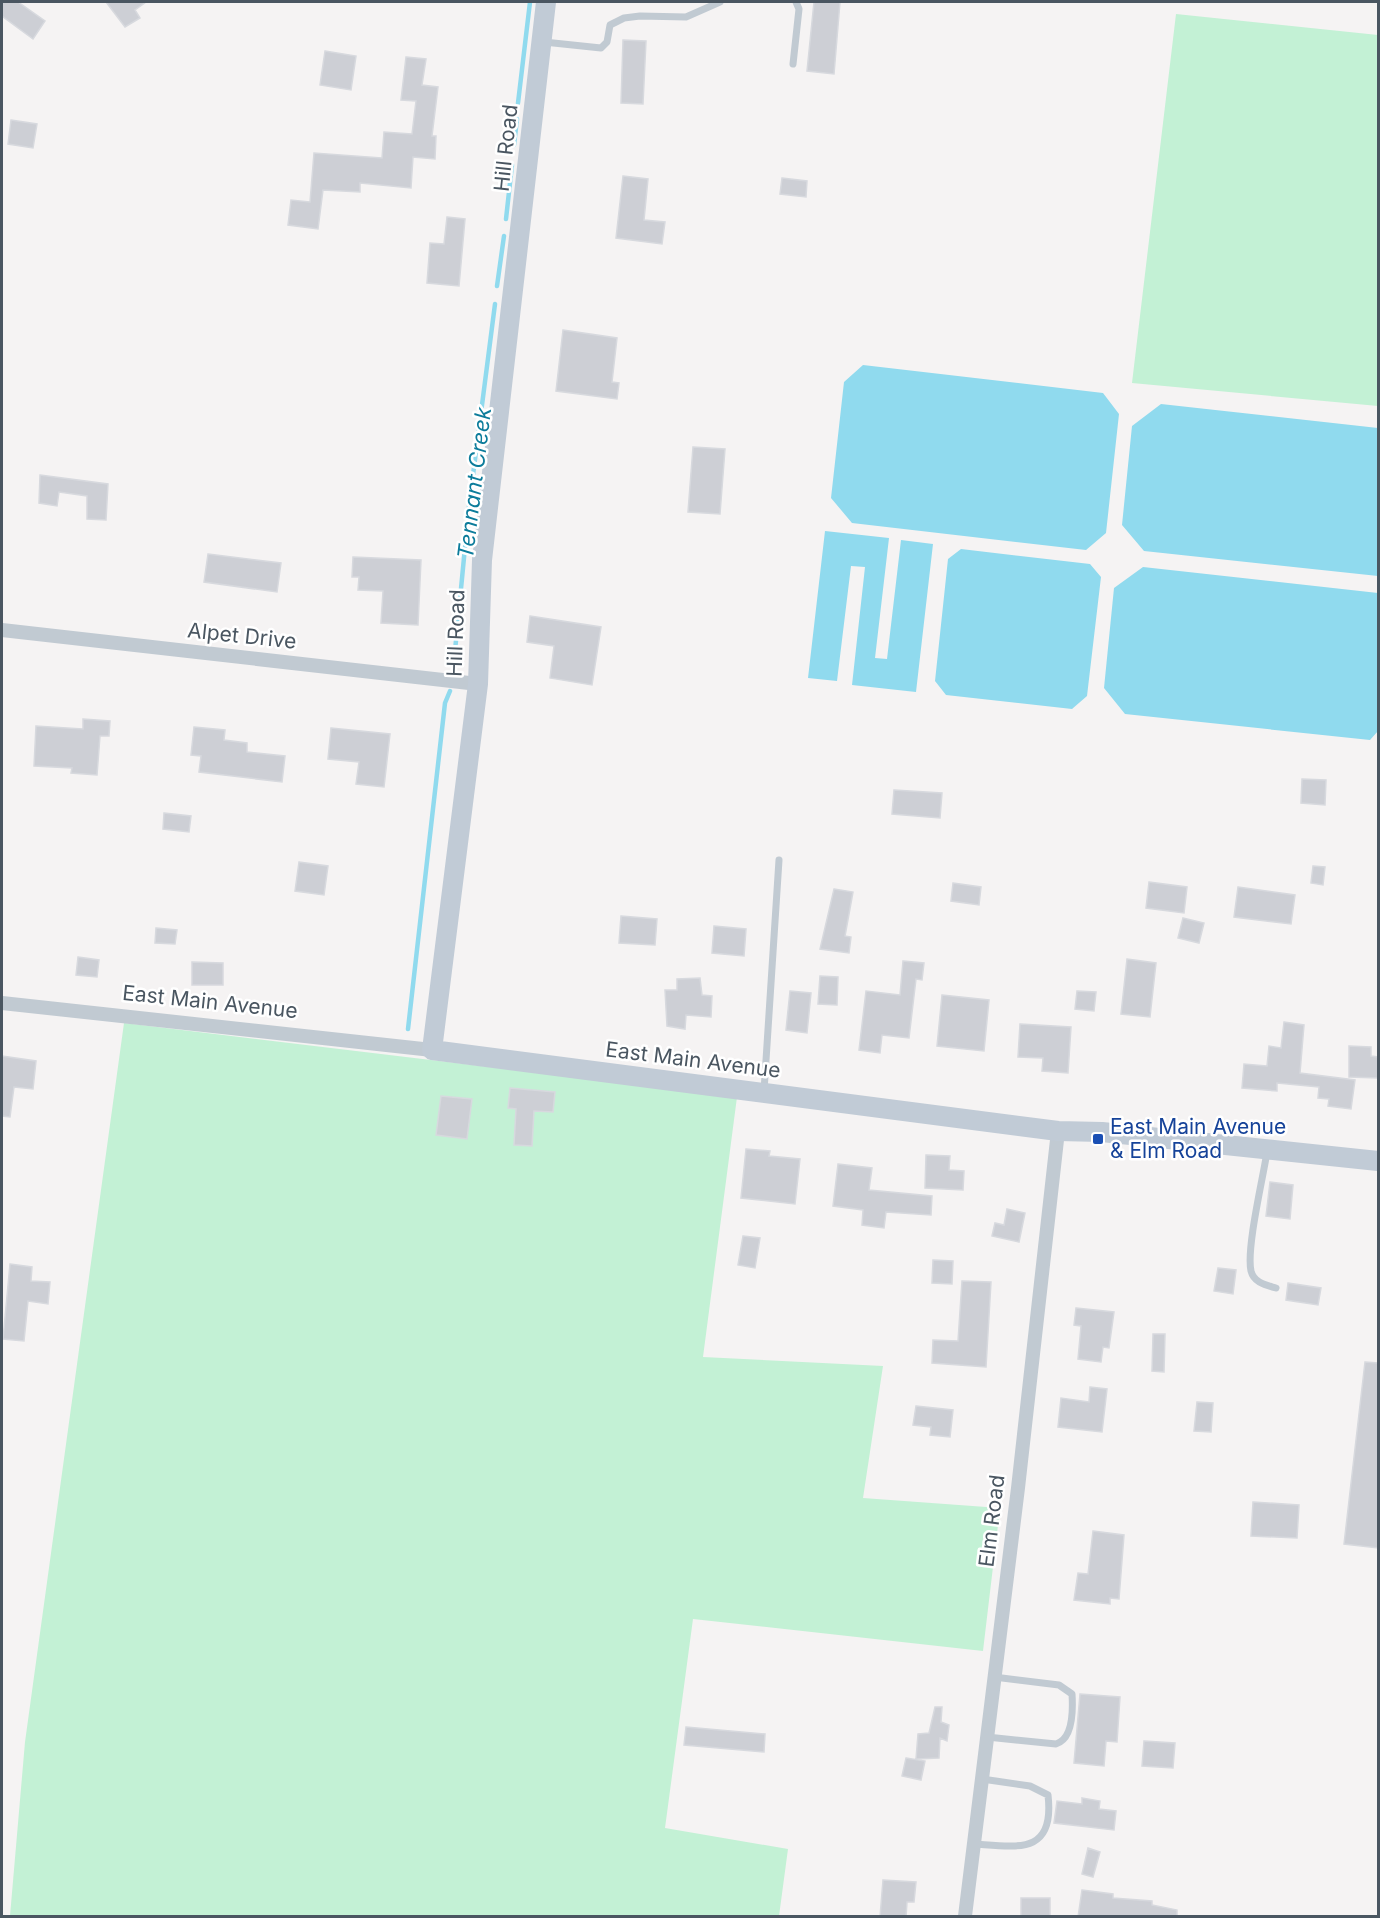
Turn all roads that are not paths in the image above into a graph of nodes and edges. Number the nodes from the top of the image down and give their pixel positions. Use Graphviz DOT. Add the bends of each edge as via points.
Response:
graph roads {
  1 [pos="546,2"];
  2 [pos="720,2"];
  3 [pos="796,2"];
  4 [pos="542,42"];
  5 [pos="793,64"];
  6 [pos="2,630"];
  7 [pos="478,684"];
  8 [pos="779,860"];
  9 [pos="2,1004"];
  10 [pos="432,1050"];
  11 [pos="764,1093"];
  12 [pos="1058,1131"];
  13 [pos="1267,1149"];
  14 [pos="1378,1161"];
  15 [pos="1276,1288"];
  16 [pos="994,1677"];
  17 [pos="987,1737"];
  18 [pos="981,1779"];
  19 [pos="974,1844"];
  20 [pos="964,1917"];
  1 -- 4 [label="street, Hill Road"];
  2 -- 4 [label="lane" via="686,17 624,18 610,25 607,42 601,48"];
  3 -- 5 [label="lane" via="799,9"];
  4 -- 7 [label="street, Hill Road" via="482,560"];
  6 -- 7 [label="street, Alpet Drive"];
  7 -- 10 [label="street, Hill Road"];
  8 -- 11 [label="lane"];
  9 -- 10 [label="street, East Main Avenue"];
  10 -- 11 [label="street, East Main Avenue"];
  11 -- 12 [label="street, East Main Avenue"];
  12 -- 13 [label="street, East Main Avenue"];
  12 -- 16 [label="street, Elm Road"];
  13 -- 14 [label="street, East Main Avenue"];
  13 -- 15 [label="lane" via="1251,1272 1260,1284"];
  16 -- 17 [label="street, Elm Road"];
  16 -- 17 [label="lane" via="1059,1685 1072,1694 1072,1702 1068,1736 1063,1742"];
  17 -- 18 [label="street, Elm Road"];
  18 -- 19 [label="street, Elm Road"];
  18 -- 19 [label="lane" via="1030,1786 1048,1795 1050,1817 1041,1837 1022,1847"];
  19 -- 20 [label="street, Elm Road"];
}
